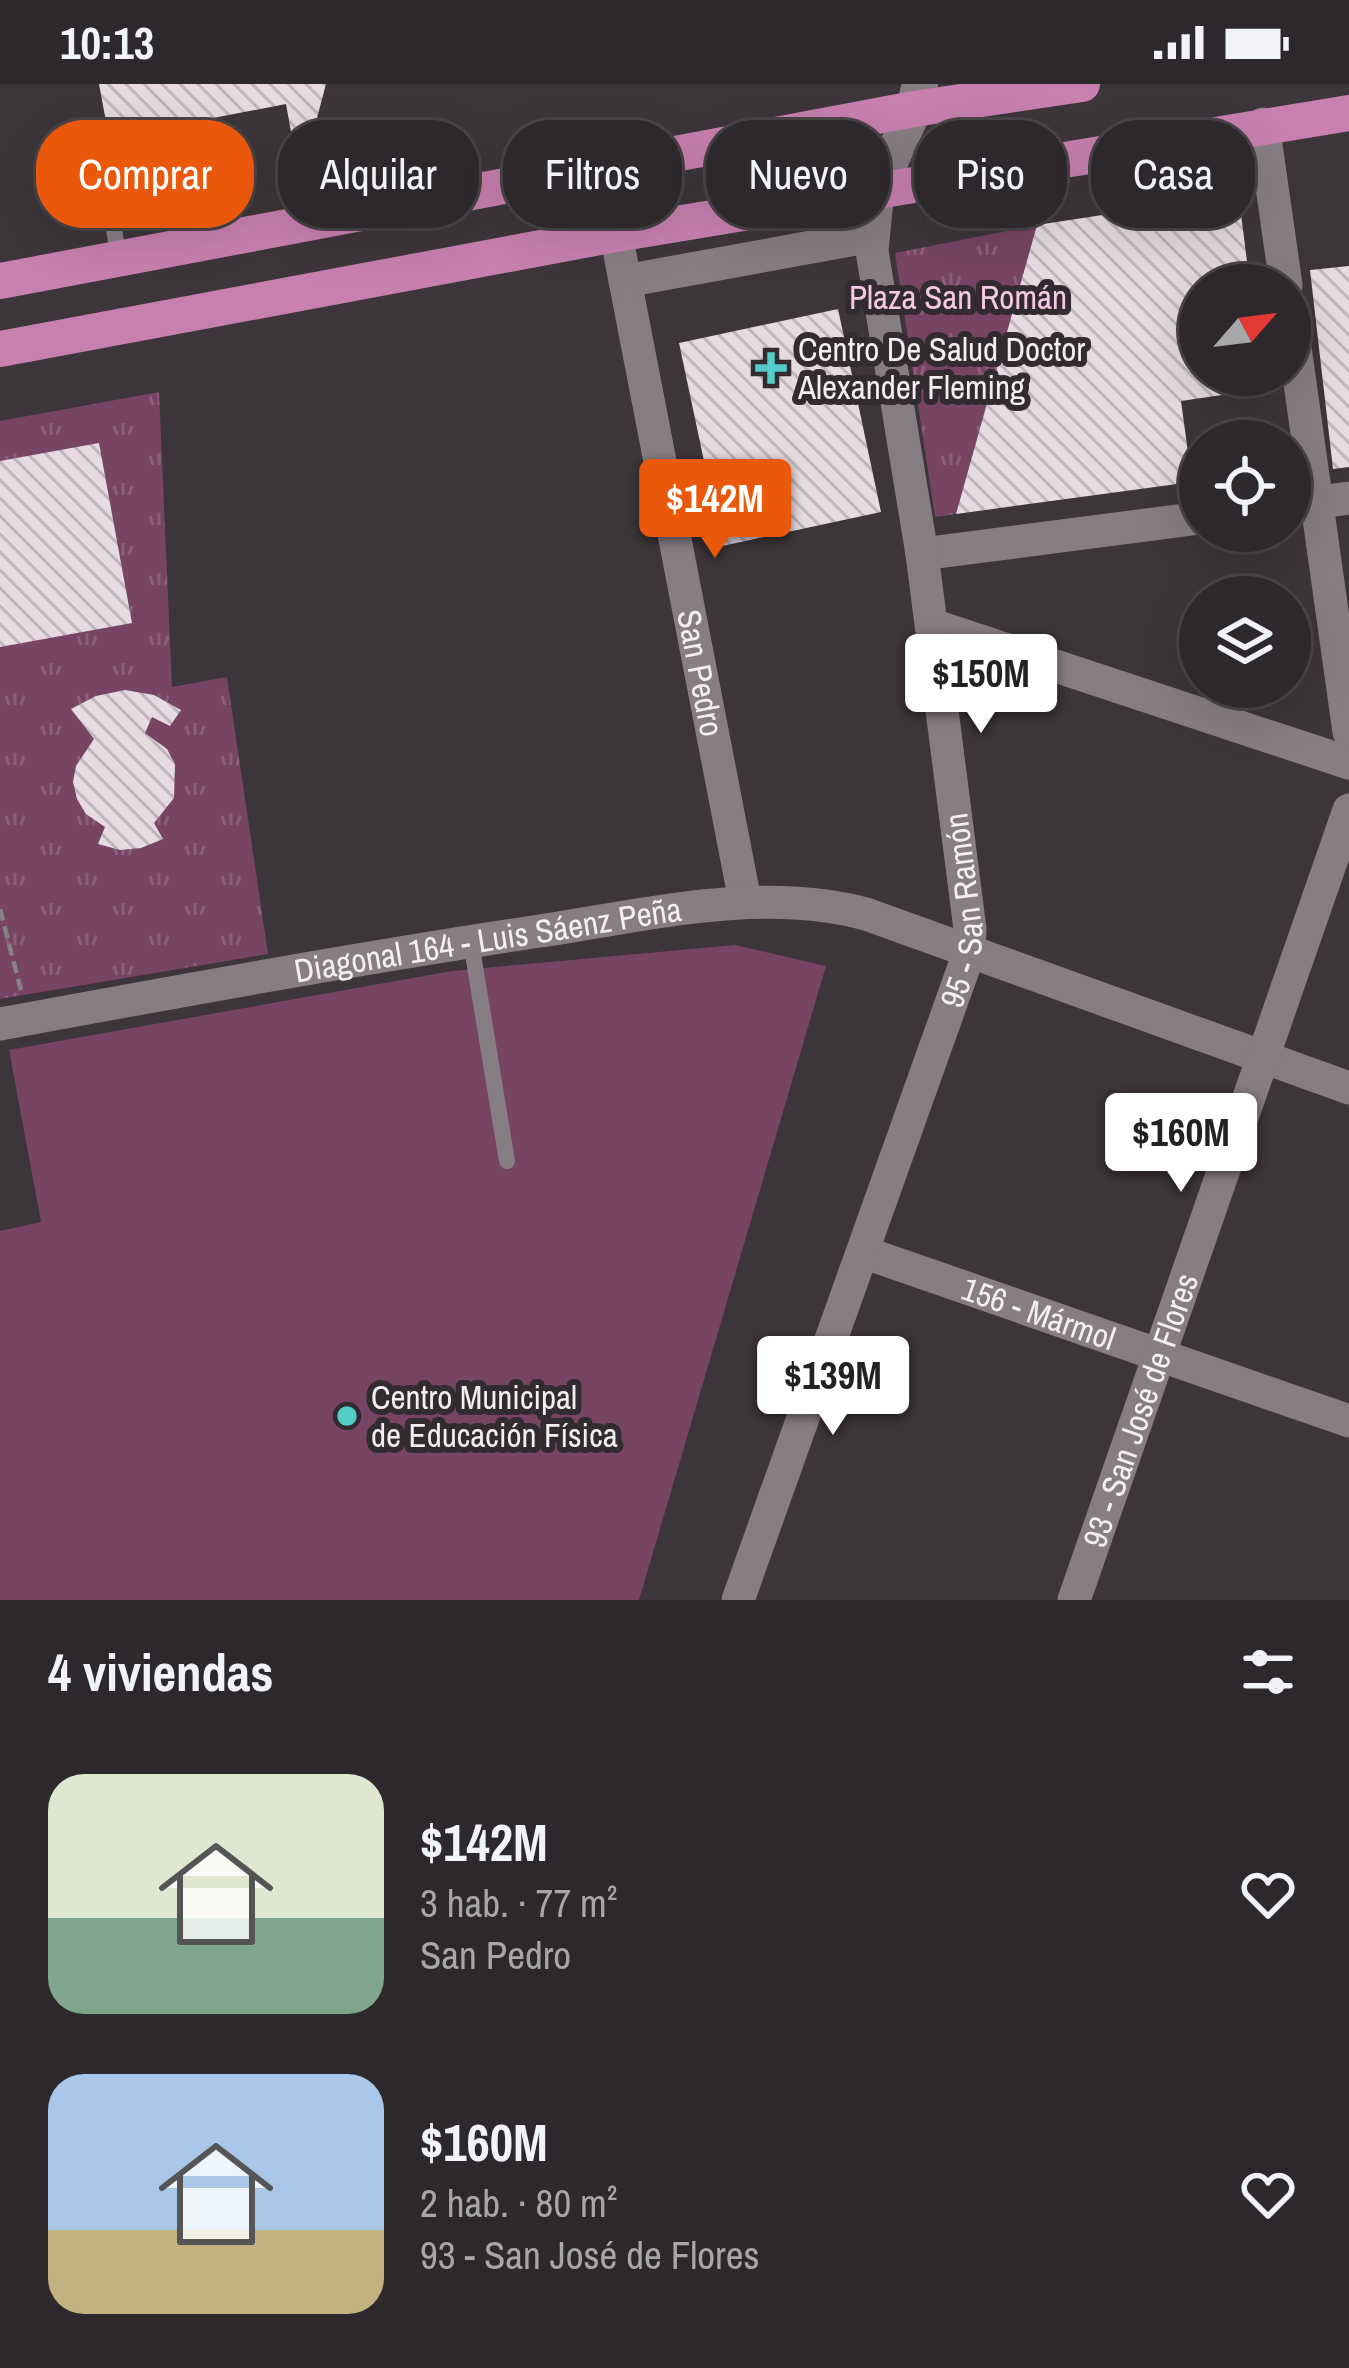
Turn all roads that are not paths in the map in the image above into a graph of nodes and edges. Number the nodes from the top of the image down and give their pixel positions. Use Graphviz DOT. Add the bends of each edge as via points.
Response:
graph roads {
  1 [pos="1082,84"];
  2 [pos="917,97"];
  3 [pos="1349,113"];
  4 [pos="1263,124"];
  5 [pos="890,161"];
  6 [pos="890,187"];
  7 [pos="706,219"];
  8 [pos="114,228"];
  9 [pos="873,228"];
  10 [pos="616,234"];
  11 [pos="872,236"];
  12 [pos="119,259"];
  13 [pos="1283,264"];
  14 [pos="0,280"];
  15 [pos="625,281"];
  16 [pos="0,349"];
  17 [pos="1303,396"];
  18 [pos="1319,502"];
  19 [pos="1179,521"];
  20 [pos="922,554"];
  21 [pos="932,626"];
  22 [pos="1349,731"];
  23 [pos="1349,764"];
  24 [pos="1349,810"];
  25 [pos="745,901"];
  26 [pos="472,942"];
  27 [pos="969,952"];
  28 [pos="14,1022"];
  29 [pos="1265,1059"];
  30 [pos="1349,1088"];
  31 [pos="507,1161"];
  32 [pos="863,1252"];
  33 [pos="1161,1355"];
  34 [pos="1349,1421"];
  35 [pos="738,1600"];
  36 [pos="1074,1600"];
  1 -- 2 [label="main road"];
  2 -- 5 [label="street"];
  2 -- 12 [label="main road"];
  3 -- 4 [label="main road"];
  4 -- 6 [label="main road"];
  4 -- 13 [label="street"];
  7 -- 10 [label="main road"];
  8 -- 12 [label="lane"];
  9 -- 11 [label="street, 95 - San Ramón"];
  10 -- 15 [label="street, San Pedro"];
  10 -- 16 [label="main road"];
  11 -- 15 [label="street"];
  11 -- 20 [label="street, 95 - San Ramón"];
  12 -- 14 [label="main road"];
  15 -- 25 [label="street, San Pedro"];
  17 -- 18 [label="street"];
  18 -- 22 [label="street"];
  19 -- 20 [label="street"];
  20 -- 21 [label="street, 95 - San Ramón"];
  21 -- 23 [label="street"];
  21 -- 27 [label="street, 95 - San Ramón"];
  24 -- 29 [label="street, 93 - San José de Flores"];
  25 -- 26 [label="street, Diagonal 164 - Luis Sáenz Peña"];
  25 -- 27 [label="street, Diagonal 164 - Luis Sáenz Peña" via="844,908"];
  26 -- 28 [label="street, Diagonal 164 - Luis Sáenz Peña"];
  26 -- 31 [label="lane"];
  27 -- 29 [label="street, Diagonal 164 - Luis Sáenz Peña"];
  27 -- 32 [label="street, 95 - San Ramón"];
  29 -- 30 [label="street, Diagonal 164 - Luis Sáenz Peña"];
  29 -- 33 [label="street, 93 - San José de Flores"];
  32 -- 33 [label="street, 156 - Mármol"];
  32 -- 35 [label="street, 95 - San Ramón"];
  33 -- 34 [label="street, 156 - Mármol"];
  33 -- 36 [label="street, 93 - San José de Flores"];
}
